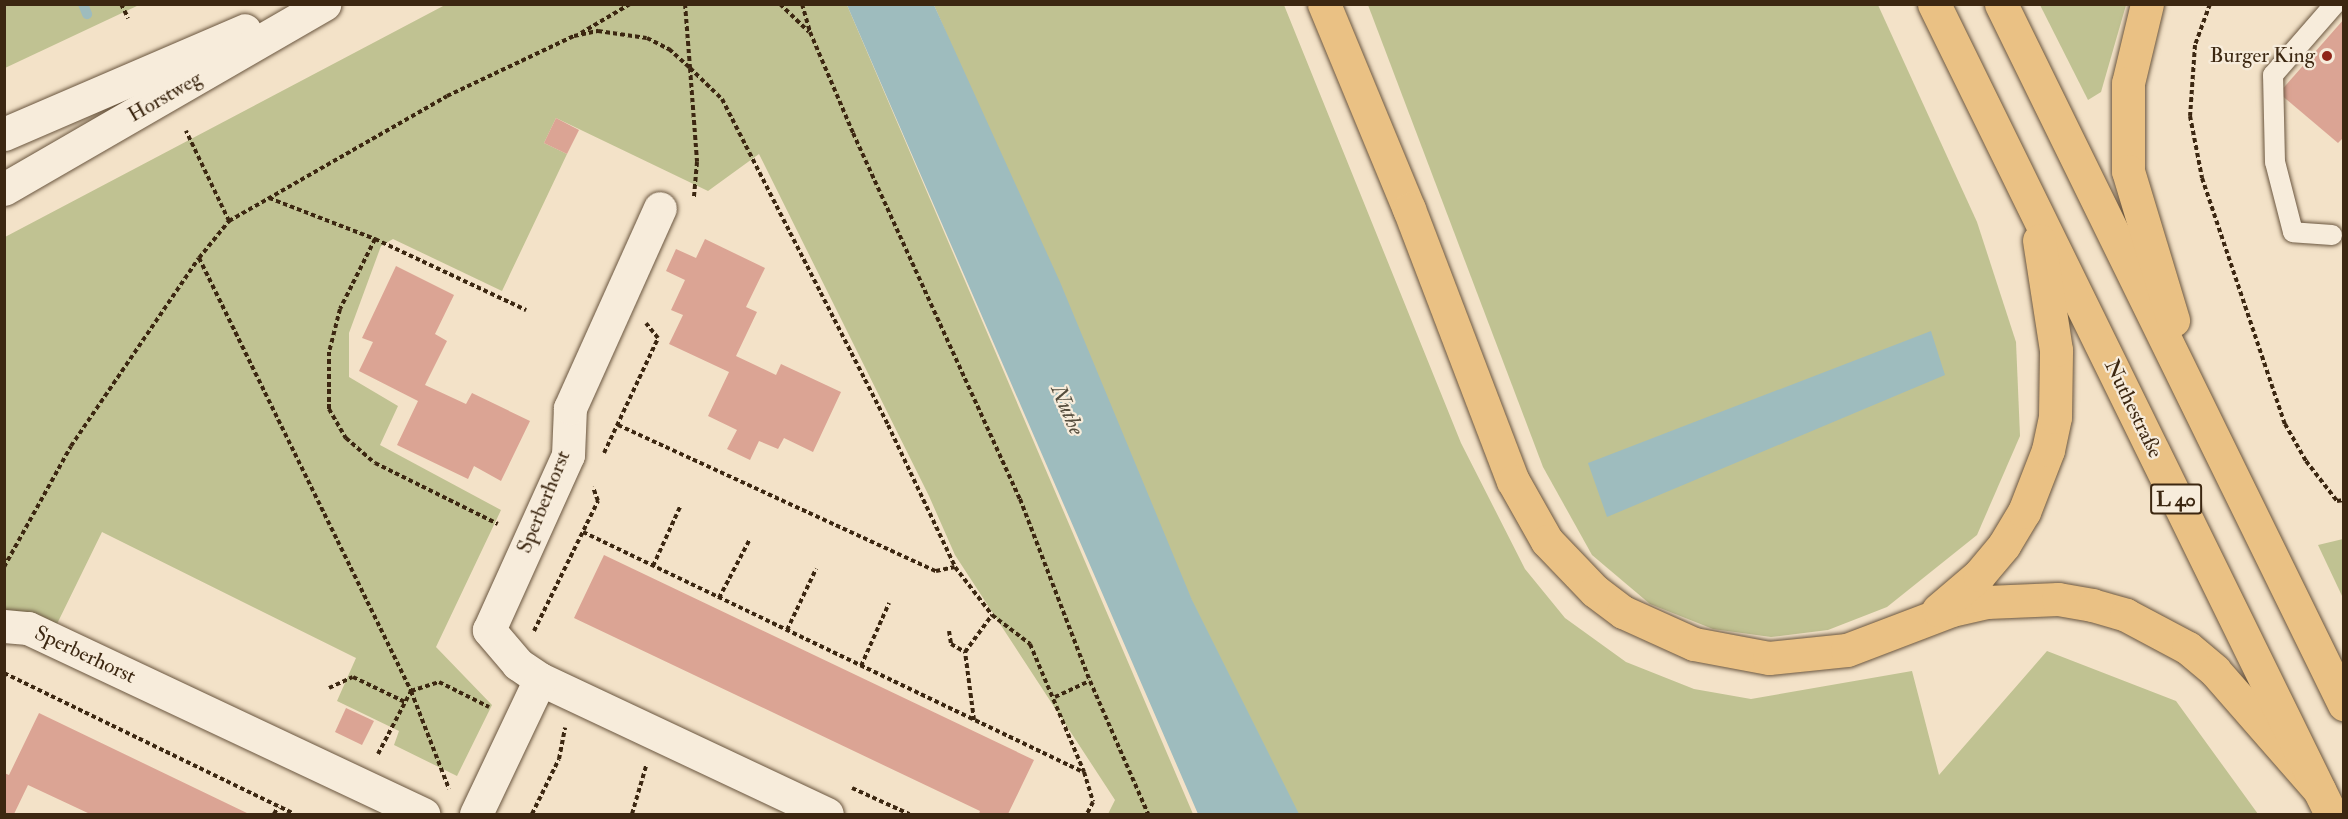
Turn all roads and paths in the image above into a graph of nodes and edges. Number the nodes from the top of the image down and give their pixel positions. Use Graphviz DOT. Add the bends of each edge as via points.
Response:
graph roads {
  1 [pos="121,4"];
  2 [pos="304,4"];
  3 [pos="324,4"];
  4 [pos="630,4"];
  5 [pos="685,4"];
  6 [pos="780,4"];
  7 [pos="802,4"];
  8 [pos="1324,4"];
  9 [pos="1934,4"];
  10 [pos="2001,4"];
  11 [pos="2147,4"];
  12 [pos="2210,4"];
  13 [pos="2335,4"];
  14 [pos="128,18"];
  15 [pos="810,32"];
  16 [pos="574,36"];
  17 [pos="690,68"];
  18 [pos="186,131"];
  19 [pos="4,134"];
  20 [pos="4,189"];
  21 [pos="268,198"];
  22 [pos="692,202"];
  23 [pos="660,208"];
  24 [pos="2034,208"];
  25 [pos="229,221"];
  26 [pos="2332,235"];
  27 [pos="375,239"];
  28 [pos="199,258"];
  29 [pos="526,310"];
  30 [pos="640,315"];
  31 [pos="2202,417"];
  32 [pos="618,425"];
  33 [pos="601,460"];
  34 [pos="591,481"];
  35 [pos="2343,500"];
  36 [pos="680,507"];
  37 [pos="583,532"];
  38 [pos="530,539"];
  39 [pos="750,539"];
  40 [pos="653,566"];
  41 [pos="4,567"];
  42 [pos="955,567"];
  43 [pos="816,569"];
  44 [pos="719,598"];
  45 [pos="889,603"];
  46 [pos="992,615"];
  47 [pos="1919,623"];
  48 [pos="4,626"];
  49 [pos="787,630"];
  50 [pos="949,631"];
  51 [pos="965,652"];
  52 [pos="861,666"];
  53 [pos="529,672"];
  54 [pos="4,673"];
  55 [pos="1090,681"];
  56 [pos="329,688"];
  57 [pos="411,691"];
  58 [pos="571,694"];
  59 [pos="1055,698"];
  60 [pos="405,702"];
  61 [pos="2343,704"];
  62 [pos="974,720"];
  63 [pos="519,722"];
  64 [pos="656,734"];
  65 [pos="1084,772"];
  66 [pos="362,786"];
  67 [pos="451,794"];
  68 [pos="2325,802"];
  69 [pos="278,807"];
  70 [pos="812,811"];
  71 [pos="274,814"];
  72 [pos="294,814"];
  73 [pos="423,814"];
  74 [pos="476,814"];
  75 [pos="532,814"];
  76 [pos="632,814"];
  77 [pos="1087,814"];
  78 [pos="1149,814"];
  1 -- 14 [label="path"];
  2 -- 19 [label="street, Horstweg"];
  3 -- 20 [label="street, Horstweg"];
  4 -- 16 [label="path"];
  5 -- 17 [label="path"];
  6 -- 15 [label="path"];
  7 -- 15 [label="path"];
  8 -- 47 [label="highway" via="1409,209 1513,481 1547,541 1570,567 1632,616 1694,644 1731,654 1769,658 1837,652 1884,639"];
  9 -- 24 [label="highway, Nuthestraße / L 40"];
  10 -- 31 [label="highway, L 40"];
  11 -- 31 [label="highway" via="2128,83 2128,171"];
  12 -- 35 [label="path" via="2195,45 2190,116 2202,178 2285,424 2312,469 2337,501"];
  13 -- 26 [label="lane" via="2273,75 2275,162 2293,232"];
  15 -- 55 [label="path" via="1020,499"];
  16 -- 17 [label="path" via="598,31 646,38 669,49"];
  16 -- 21 [label="path" via="447,96"];
  17 -- 22 [label="path" via="697,162"];
  17 -- 42 [label="path" via="722,99 888,425"];
  18 -- 25 [label="path"];
  21 -- 25 [label="path"];
  21 -- 27 [label="path"];
  23 -- 38 [label="street, Sperberhorst" via="570,408 568,455"];
  24 -- 47 [label="highway" via="2056,351 2055,417 2048,450 2024,512 2004,545 1958,595"];
  24 -- 68 [label="highway, Nuthestraße / L 40"];
  25 -- 28 [label="path"];
  27 -- 29 [label="path"];
  27 -- 38 [label="path" via="338,320 329,352 329,409 346,438 375,463"];
  28 -- 41 [label="path" via="71,446"];
  28 -- 57 [label="path"];
  30 -- 32 [label="path" via="658,338"];
  31 -- 61 [label="highway, L 40"];
  32 -- 33 [label="path"];
  32 -- 42 [label="path" via="936,571"];
  34 -- 37 [label="path" via="598,501"];
  36 -- 40 [label="path"];
  37 -- 40 [label="path"];
  37 -- 53 [label="path"];
  38 -- 53 [label="street, Sperberhorst" via="489,630"];
  39 -- 44 [label="path"];
  40 -- 44 [label="path"];
  42 -- 46 [label="path"];
  43 -- 49 [label="path"];
  44 -- 49 [label="path"];
  45 -- 52 [label="path"];
  46 -- 51 [label="path"];
  46 -- 59 [label="path" via="1030,644"];
  47 -- 68 [label="highway" via="1975,605 2022,598 2069,601 2126,615 2188,648 2215,671"];
  48 -- 66 [label="street, Sperberhorst" via="28,628"];
  49 -- 52 [label="path"];
  50 -- 51 [label="path" via="951,644"];
  51 -- 62 [label="path"];
  52 -- 62 [label="path"];
  53 -- 58 [label="street, Sperberhorst"];
  53 -- 63 [label="street"];
  54 -- 69 [label="path"];
  55 -- 59 [label="path"];
  55 -- 78 [label="path"];
  56 -- 60 [label="path" via="353,676"];
  57 -- 60 [label="path"];
  57 -- 63 [label="path" via="439,682"];
  57 -- 67 [label="path"];
  58 -- 64 [label="street, Sperberhorst"];
  58 -- 75 [label="path" via="559,759"];
  59 -- 65 [label="path"];
  60 -- 66 [label="path"];
  62 -- 65 [label="path"];
  63 -- 74 [label="street"];
  64 -- 70 [label="street, Sperberhorst"];
  64 -- 76 [label="path"];
  65 -- 77 [label="path" via="1093,802"];
  66 -- 73 [label="street, Sperberhorst"];
  69 -- 71 [label="path"];
  69 -- 72 [label="path"];
}
